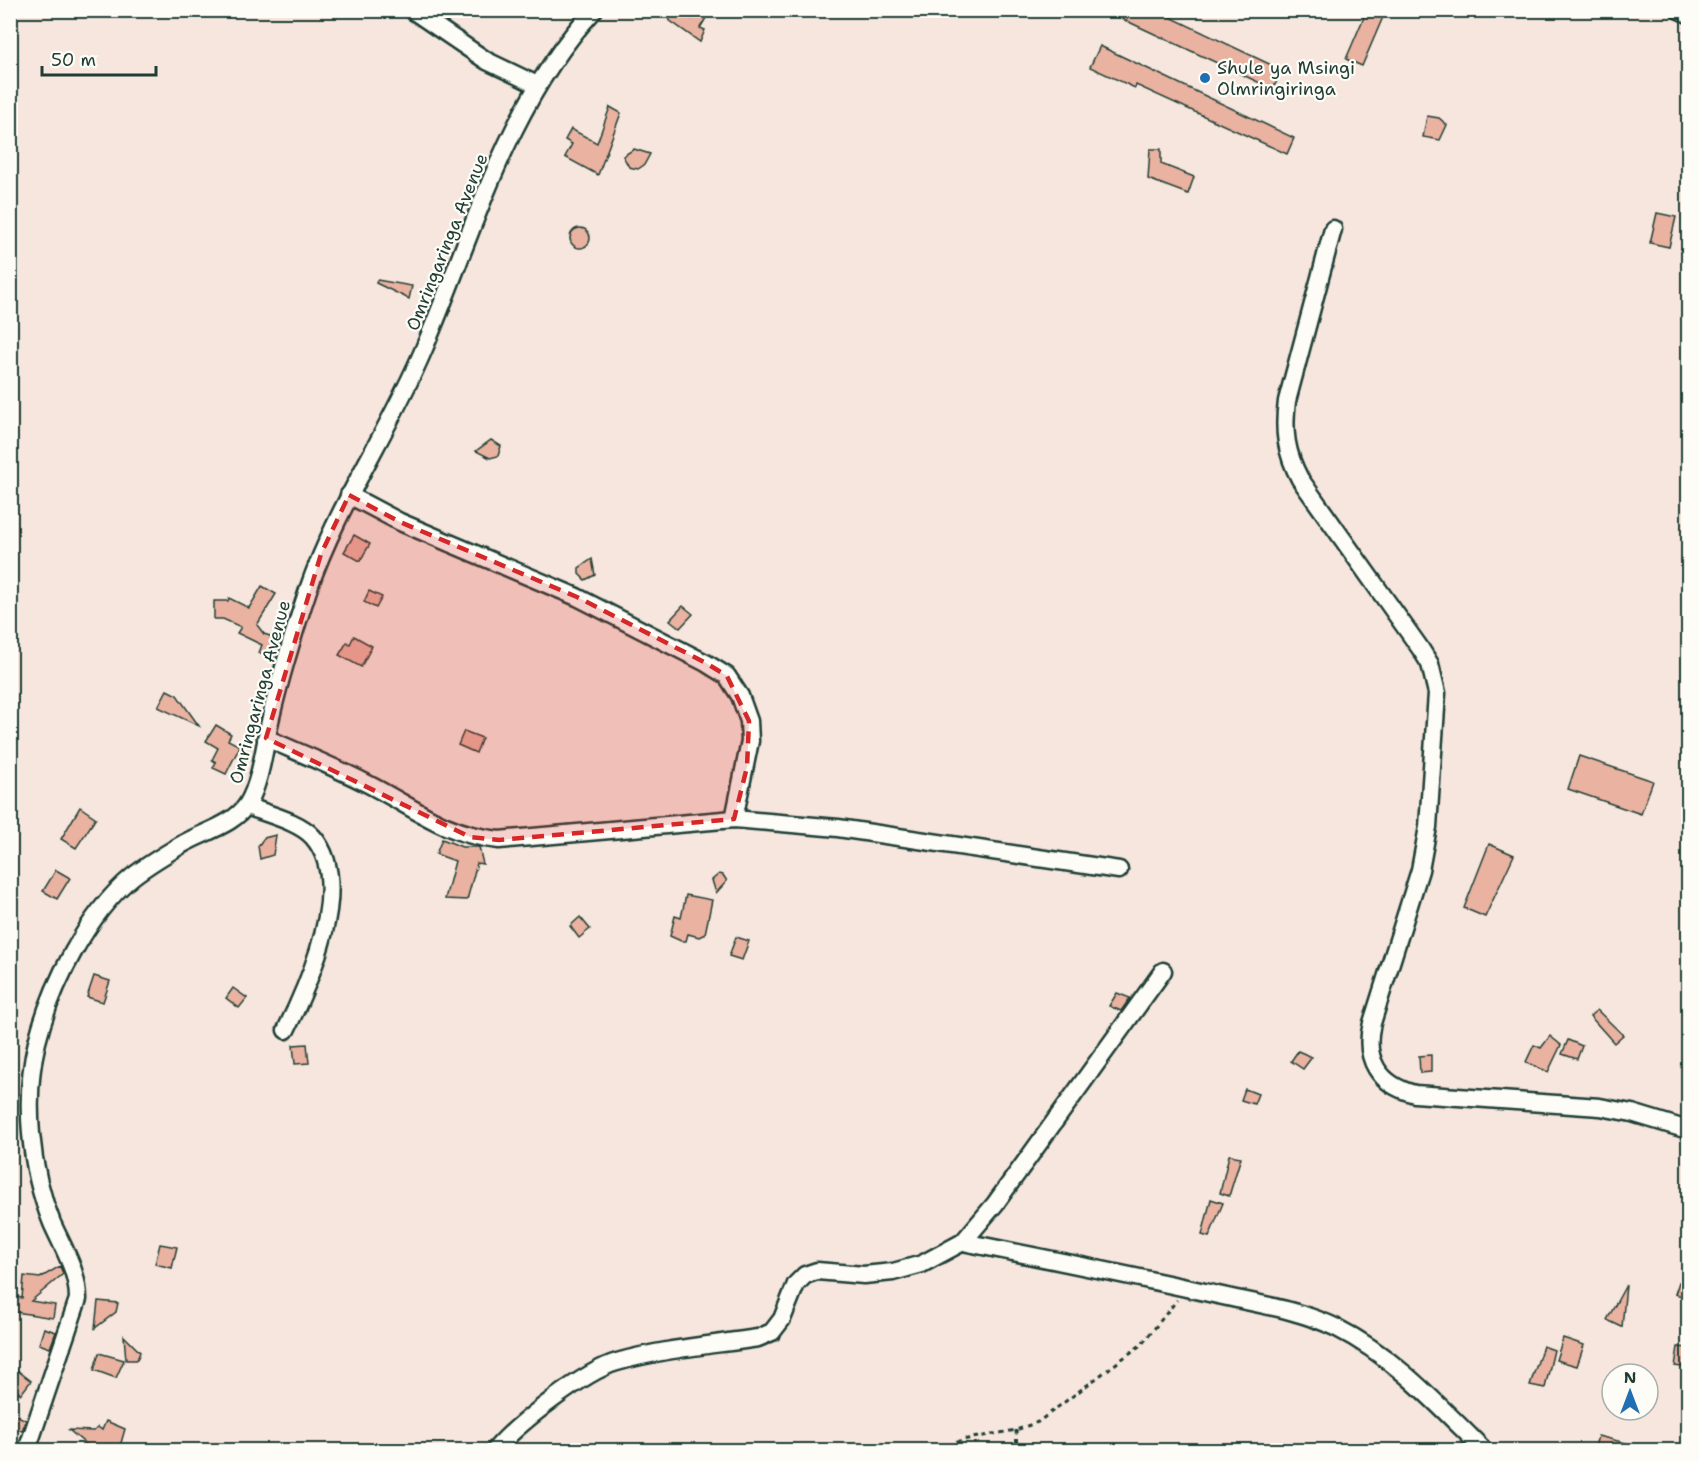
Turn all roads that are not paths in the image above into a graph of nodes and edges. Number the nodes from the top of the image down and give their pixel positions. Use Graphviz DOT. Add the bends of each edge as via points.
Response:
graph roads {
  1 [pos="412,10"];
  2 [pos="594,10"];
  3 [pos="1679,10"];
  4 [pos="1689,14"];
  5 [pos="537,85"];
  6 [pos="1333,229"];
  7 [pos="349,495"];
  8 [pos="266,738"];
  9 [pos="247,806"];
  10 [pos="734,819"];
  11 [pos="1119,870"];
  12 [pos="1163,971"];
  13 [pos="286,1030"];
  14 [pos="1689,1130"];
  15 [pos="963,1242"];
  16 [pos="27,1450"];
  17 [pos="495,1450"];
  18 [pos="1484,1450"];
  1 -- 5 [label="street" via="487,61"];
  2 -- 5 [label="street, Omringaringa Avenue" via="571,35"];
  3 -- 4 [label="street"];
  5 -- 7 [label="street, Omringaringa Avenue" via="498,166 424,351"];
  6 -- 14 [label="street" via="1287,401 1284,422 1288,453 1300,480 1430,664 1437,693 1425,846 1372,1023 1370,1055 1390,1084 1415,1094 1600,1107"];
  7 -- 8 [label="street, Omringaringa Avenue" via="321,554"];
  7 -- 10 [label="street" via="466,552 577,597 728,676 749,722 750,741"];
  8 -- 9 [label="street, Omringaringa Avenue"];
  8 -- 10 [label="street" via="368,784 470,837 499,840"];
  9 -- 13 [label="street" via="312,835 323,851 328,879 327,917 319,952"];
  9 -- 16 [label="street, Omringaringa Avenue" via="234,818 163,855 108,900 82,939 49,1004 33,1064 33,1138 44,1201 67,1253 78,1299"];
  10 -- 11 [label="street" via="838,828"];
  12 -- 15 [label="street"];
  15 -- 17 [label="street" via="922,1264 893,1272 864,1275 817,1271 806,1275 796,1284 782,1319 772,1332 758,1338 615,1362 575,1384"];
  15 -- 18 [label="street" via="1187,1288 1298,1314 1336,1328 1410,1378"];
}
